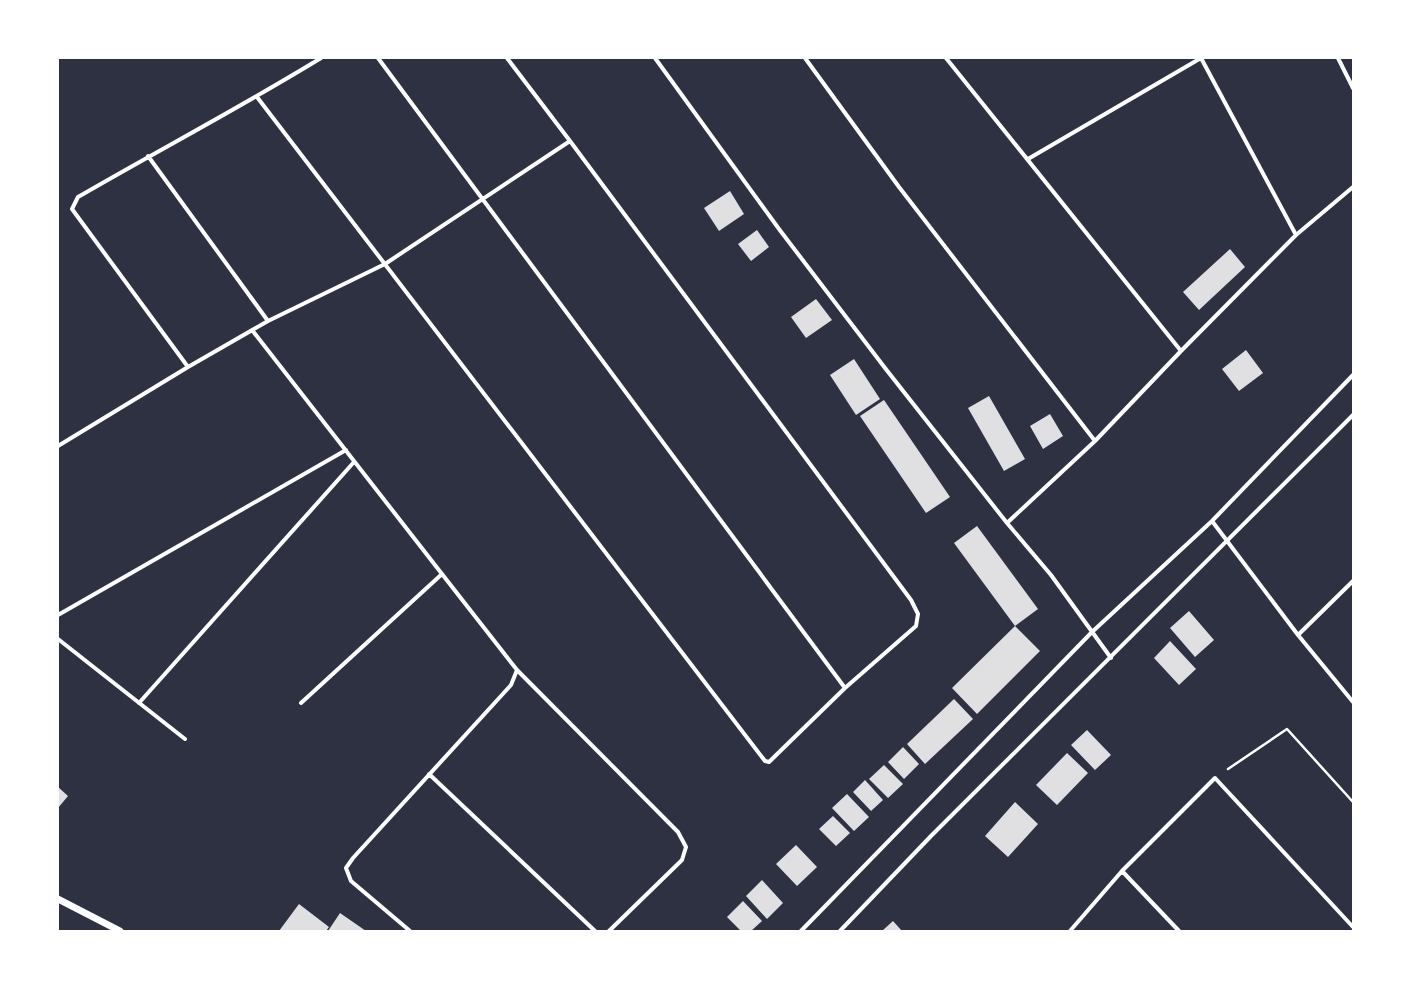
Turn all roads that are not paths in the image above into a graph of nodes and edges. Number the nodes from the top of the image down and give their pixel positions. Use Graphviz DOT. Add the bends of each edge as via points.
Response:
graph roads {
  1 [pos="321,58"];
  2 [pos="378,58"];
  3 [pos="507,58"];
  4 [pos="655,58"];
  5 [pos="805,58"];
  6 [pos="946,58"];
  7 [pos="1201,58"];
  8 [pos="1338,58"];
  9 [pos="1353,88"];
  10 [pos="257,97"];
  11 [pos="570,141"];
  12 [pos="148,156"];
  13 [pos="1028,159"];
  14 [pos="1353,187"];
  15 [pos="483,200"];
  16 [pos="1296,235"];
  17 [pos="385,264"];
  18 [pos="268,321"];
  19 [pos="252,330"];
  20 [pos="1181,351"];
  21 [pos="188,367"];
  22 [pos="1353,375"];
  23 [pos="1353,415"];
  24 [pos="1095,442"];
  25 [pos="58,446"];
  26 [pos="346,450"];
  27 [pos="354,462"];
  28 [pos="1212,521"];
  29 [pos="1007,523"];
  30 [pos="1227,540"];
  31 [pos="442,574"];
  32 [pos="1353,581"];
  33 [pos="58,616"];
  34 [pos="1092,632"];
  35 [pos="1298,635"];
  36 [pos="58,639"];
  37 [pos="1111,658"];
  38 [pos="517,670"];
  39 [pos="845,688"];
  40 [pos="1353,702"];
  41 [pos="139,703"];
  42 [pos="301,703"];
  43 [pos="185,739"];
  44 [pos="429,774"];
  45 [pos="1122,870"];
  46 [pos="58,898"];
  47 [pos="1353,927"];
  48 [pos="120,931"];
  49 [pos="410,931"];
  50 [pos="595,931"];
  51 [pos="609,931"];
  52 [pos="801,931"];
  53 [pos="840,931"];
  54 [pos="1070,931"];
  55 [pos="1179,931"];
  1 -- 10 [label="street"];
  2 -- 15 [label="street"];
  3 -- 11 [label="street"];
  4 -- 29 [label="street" via="784,236 884,368"];
  5 -- 24 [label="street" via="899,187"];
  6 -- 13 [label="street"];
  7 -- 13 [label="street"];
  7 -- 16 [label="street"];
  8 -- 9 [label="street"];
  10 -- 12 [label="street"];
  10 -- 17 [label="street"];
  11 -- 15 [label="street"];
  11 -- 39 [label="street" via="911,600 918,614 916,626"];
  12 -- 18 [label="street"];
  12 -- 21 [label="street" via="78,197 72,209"];
  13 -- 20 [label="street"];
  14 -- 16 [label="street"];
  15 -- 17 [label="street"];
  15 -- 39 [label="street"];
  16 -- 20 [label="street"];
  17 -- 18 [label="street"];
  17 -- 39 [label="street" via="765,761 769,762"];
  18 -- 19 [label="street"];
  19 -- 21 [label="street"];
  19 -- 26 [label="street"];
  20 -- 24 [label="street"];
  21 -- 25 [label="street"];
  22 -- 28 [label="street"];
  23 -- 30 [label="street"];
  24 -- 29 [label="street"];
  26 -- 27 [label="street"];
  26 -- 33 [label="street"];
  27 -- 31 [label="street"];
  27 -- 41 [label="street"];
  28 -- 30 [label="street"];
  28 -- 34 [label="street"];
  29 -- 34 [label="street" via="1051,575"];
  30 -- 35 [label="street"];
  30 -- 37 [label="street"];
  31 -- 38 [label="street"];
  31 -- 42 [label="street"];
  32 -- 35 [label="street"];
  34 -- 37 [label="street"];
  34 -- 52 [label="street"];
  35 -- 40 [label="street"];
  36 -- 41 [label="street"];
  37 -- 53 [label="street" via="930,836"];
  38 -- 44 [label="street" via="511,685"];
  38 -- 51 [label="street" via="678,832 686,847 682,860"];
  41 -- 43 [label="street"];
  44 -- 49 [label="street" via="346,868 351,881"];
  44 -- 50 [label="street"];
  45 -- 47 [label="street" via="1215,778"];
  45 -- 54 [label="street"];
  45 -- 55 [label="street"];
  46 -- 48 [label="street"];
}
